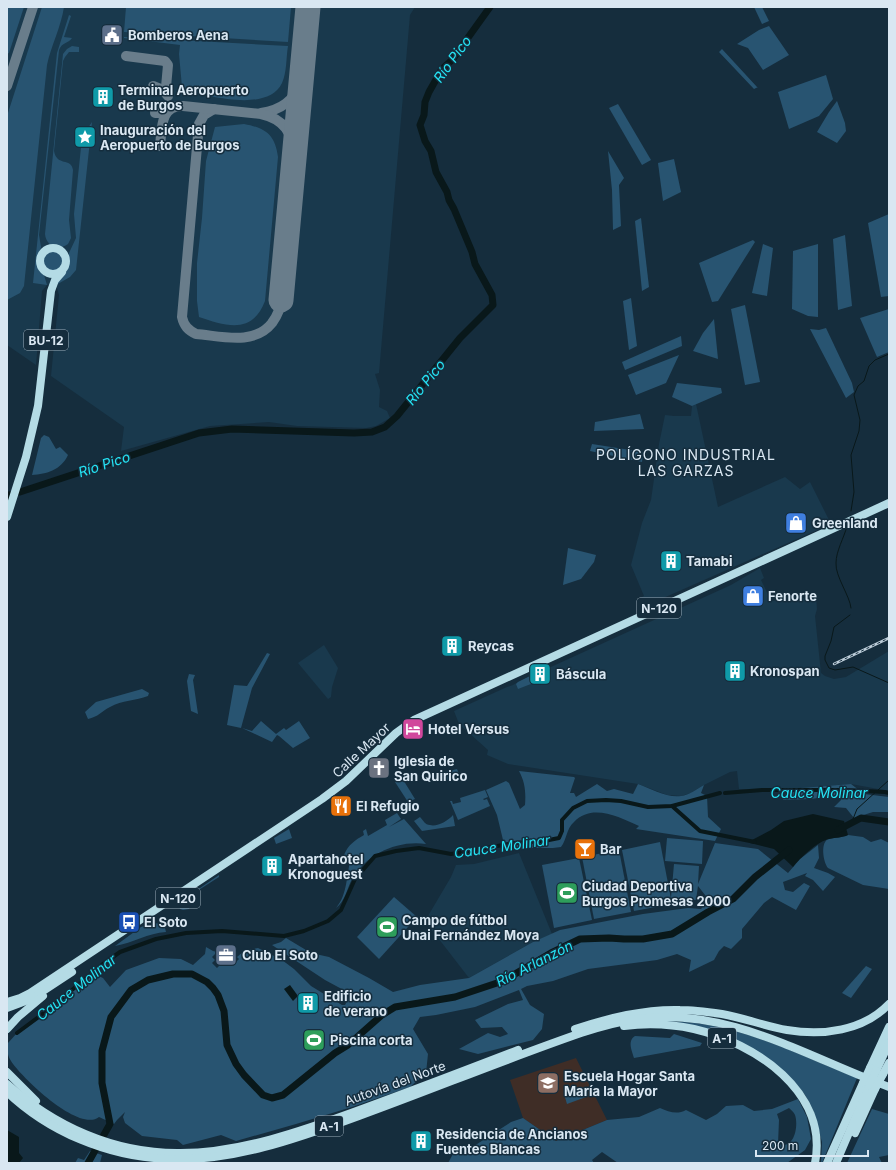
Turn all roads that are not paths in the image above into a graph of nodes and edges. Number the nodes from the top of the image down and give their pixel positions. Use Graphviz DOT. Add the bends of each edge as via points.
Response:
graph roads {
  1 [pos="43,270"];
  2 [pos="62,272"];
  3 [pos="51,291"];
  4 [pos="889,503"];
  5 [pos="7,517"];
  6 [pos="232,859"];
  7 [pos="79,967"];
  8 [pos="7,1002"];
  9 [pos="889,1004"];
  10 [pos="7,1008"];
  11 [pos="636,1013"];
  12 [pos="889,1027"];
  13 [pos="7,1029"];
  14 [pos="889,1043"];
  15 [pos="889,1062"];
  16 [pos="497,1064"];
  17 [pos="7,1069"];
  18 [pos="876,1071"];
  19 [pos="7,1072"];
  20 [pos="11,1082"];
  21 [pos="889,1082"];
  22 [pos="869,1086"];
  23 [pos="889,1087"];
  24 [pos="7,1092"];
  25 [pos="7,1099"];
  26 [pos="78,1135"];
  27 [pos="126,1150"];
  28 [pos="815,1163"];
  29 [pos="827,1163"];
  30 [pos="836,1163"];
  31 [pos="842,1163"];
  1 -- 2 [label="highway" via="54,275"];
  1 -- 2 [label="highway, BU-12" via="40,262 42,255 48,249 55,248 62,251 66,258 66,266"];
  1 -- 3 [label="highway, BU-12"];
  2 -- 3 [label="highway, BU-12" via="55,280"];
  3 -- 5 [label="highway, BU-12" via="38,406 26,457"];
  4 -- 6 [label="highway, Calle Mayor / N-120" via="408,724 331,793"];
  6 -- 7 [label="highway, N-120"];
  6 -- 8 [label="highway, N-120" via="30,993"];
  7 -- 10 [label="highway, N-120" via="31,999"];
  7 -- 13 [label="highway"];
  9 -- 11 [label="highway" via="861,1024 818,1032 788,1030 722,1014 698,1011 660,1010"];
  11 -- 21 [label="highway, A-1" via="692,1014 730,1021 773,1035"];
  11 -- 27 [label="highway, Autovía del Norte / A-1" via="572,1030 394,1097 259,1141 193,1153"];
  12 -- 18 [label="highway"];
  14 -- 18 [label="highway"];
  15 -- 18 [label="highway"];
  16 -- 23 [label="highway" via="551,1043 612,1024 659,1017 684,1018 741,1028"];
  16 -- 27 [label="highway, Autovía del Norte / A-1" via="355,1118 275,1144 214,1157 179,1159 147,1160"];
  16 -- 28 [label="highway, A-1" via="573,1038 619,1027 642,1024 666,1025 705,1032 754,1053 780,1072 796,1089 803,1098 814,1124 817,1146"];
  17 -- 20 [label="highway"];
  18 -- 22 [label="highway, bridge"];
  18 -- 22 [label="highway, bridge"];
  19 -- 20 [label="highway"];
  20 -- 26 [label="highway" via="43,1113"];
  22 -- 29 [label="highway"];
  22 -- 30 [label="highway"];
  22 -- 31 [label="highway"];
  24 -- 26 [label="highway" via="40,1118"];
  25 -- 26 [label="highway" via="45,1125"];
  26 -- 27 [label="highway"];
  26 -- 27 [label="highway" via="97,1135"];
}
